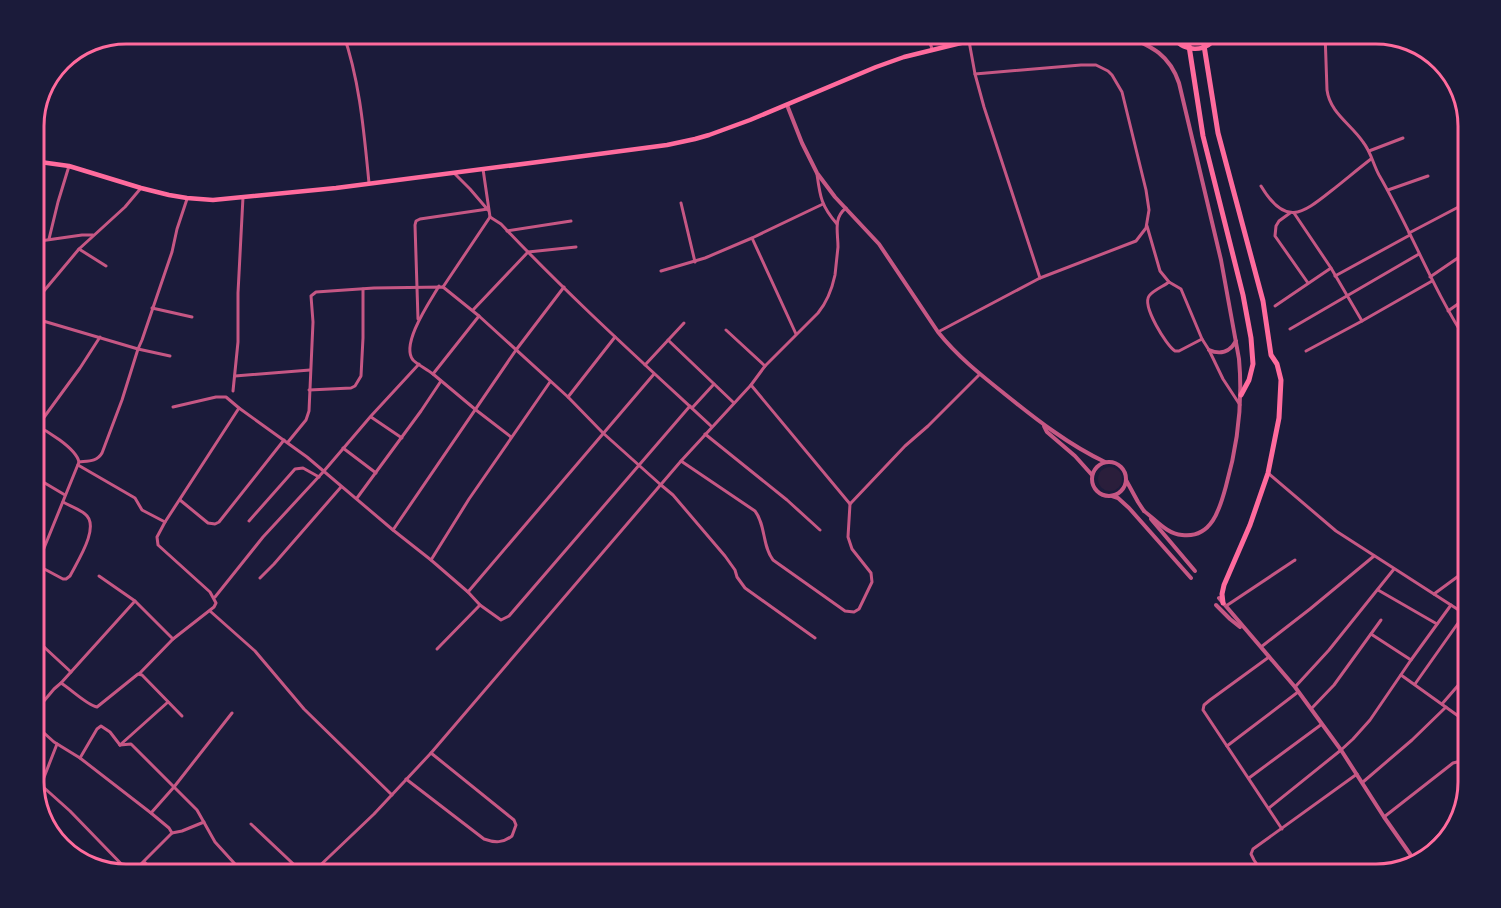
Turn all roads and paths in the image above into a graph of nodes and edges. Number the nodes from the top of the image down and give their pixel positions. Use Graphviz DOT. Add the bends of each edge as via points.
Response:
graph roads {
  1 [pos="347,44"];
  2 [pos="930,44"];
  3 [pos="955,44"];
  4 [pos="970,44"];
  5 [pos="1143,44"];
  6 [pos="1181,44"];
  7 [pos="1189,44"];
  8 [pos="1204,44"];
  9 [pos="1209,44"];
  10 [pos="1326,44"];
  11 [pos="932,49"];
  12 [pos="975,74"];
  13 [pos="787,105"];
  14 [pos="1403,138"];
  15 [pos="1369,151"];
  16 [pos="1371,159"];
  17 [pos="44,163"];
  18 [pos="69,166"];
  19 [pos="483,169"];
  20 [pos="453,172"];
  21 [pos="817,172"];
  22 [pos="1428,176"];
  23 [pos="369,183"];
  24 [pos="1261,186"];
  25 [pos="141,188"];
  26 [pos="1388,190"];
  27 [pos="243,197"];
  28 [pos="187,198"];
  29 [pos="681,203"];
  30 [pos="823,204"];
  31 [pos="846,208"];
  32 [pos="1457,208"];
  33 [pos="488,209"];
  34 [pos="1292,213"];
  35 [pos="491,216"];
  36 [pos="571,221"];
  37 [pos="837,224"];
  38 [pos="1147,225"];
  39 [pos="507,231"];
  40 [pos="1409,234"];
  41 [pos="95,235"];
  42 [pos="752,238"];
  43 [pos="49,239"];
  44 [pos="44,240"];
  45 [pos="576,247"];
  46 [pos="79,249"];
  47 [pos="528,252"];
  48 [pos="1419,254"];
  49 [pos="1457,259"];
  50 [pos="695,262"];
  51 [pos="106,266"];
  52 [pos="1331,268"];
  53 [pos="661,270"];
  54 [pos="1335,276"];
  55 [pos="1040,278"];
  56 [pos="1431,279"];
  57 [pos="1170,282"];
  58 [pos="1308,283"];
  59 [pos="416,286"];
  60 [pos="441,286"];
  61 [pos="564,287"];
  62 [pos="363,289"];
  63 [pos="44,291"];
  64 [pos="1348,296"];
  65 [pos="1457,305"];
  66 [pos="1275,306"];
  67 [pos="152,308"];
  68 [pos="473,310"];
  69 [pos="1448,311"];
  70 [pos="479,316"];
  71 [pos="192,317"];
  72 [pos="44,321"];
  73 [pos="418,321"];
  74 [pos="1362,321"];
  75 [pos="684,323"];
  76 [pos="1457,326"];
  77 [pos="1290,329"];
  78 [pos="726,330"];
  79 [pos="938,332"];
  80 [pos="796,334"];
  81 [pos="100,337"];
  82 [pos="615,337"];
  83 [pos="1202,339"];
  84 [pos="668,340"];
  85 [pos="1236,340"];
  86 [pos="138,349"];
  87 [pos="516,350"];
  88 [pos="1209,350"];
  89 [pos="1306,351"];
  90 [pos="170,356"];
  91 [pos="419,364"];
  92 [pos="645,365"];
  93 [pos="765,366"];
  94 [pos="310,370"];
  95 [pos="432,374"];
  96 [pos="654,374"];
  97 [pos="979,375"];
  98 [pos="235,376"];
  99 [pos="441,381"];
  100 [pos="550,381"];
  101 [pos="714,384"];
  102 [pos="750,385"];
  103 [pos="309,390"];
  104 [pos="233,392"];
  105 [pos="1241,395"];
  106 [pos="568,397"];
  107 [pos="734,403"];
  108 [pos="173,407"];
  109 [pos="691,407"];
  110 [pos="1241,407"];
  111 [pos="239,408"];
  112 [pos="476,410"];
  113 [pos="371,416"];
  114 [pos="44,417"];
  115 [pos="712,426"];
  116 [pos="1044,426"];
  117 [pos="44,430"];
  118 [pos="603,433"];
  119 [pos="705,434"];
  120 [pos="511,437"];
  121 [pos="402,438"];
  122 [pos="286,441"];
  123 [pos="343,448"];
  124 [pos="681,461"];
  125 [pos="1105,462"];
  126 [pos="79,463"];
  127 [pos="638,464"];
  128 [pos="324,471"];
  129 [pos="376,473"];
  130 [pos="1268,473"];
  131 [pos="1092,475"];
  132 [pos="319,477"];
  133 [pos="1126,480"];
  134 [pos="44,483"];
  135 [pos="661,485"];
  136 [pos="341,487"];
  137 [pos="65,495"];
  138 [pos="1112,496"];
  139 [pos="357,498"];
  140 [pos="180,500"];
  141 [pos="63,502"];
  142 [pos="850,504"];
  143 [pos="1144,511"];
  144 [pos="249,521"];
  145 [pos="165,522"];
  146 [pos="393,530"];
  147 [pos="820,530"];
  148 [pos="44,548"];
  149 [pos="1374,556"];
  150 [pos="431,560"];
  151 [pos="1295,560"];
  152 [pos="44,569"];
  153 [pos="1394,569"];
  154 [pos="1195,571"];
  155 [pos="99,576"];
  156 [pos="1458,577"];
  157 [pos="260,578"];
  158 [pos="1191,578"];
  159 [pos="1378,590"];
  160 [pos="468,592"];
  161 [pos="1434,594"];
  162 [pos="214,597"];
  163 [pos="135,601"];
  164 [pos="1223,603"];
  165 [pos="480,604"];
  166 [pos="1216,605"];
  167 [pos="1451,605"];
  168 [pos="1458,609"];
  169 [pos="210,610"];
  170 [pos="1381,620"];
  171 [pos="1437,624"];
  172 [pos="1458,626"];
  173 [pos="1244,629"];
  174 [pos="1371,634"];
  175 [pos="815,638"];
  176 [pos="173,639"];
  177 [pos="44,648"];
  178 [pos="1261,648"];
  179 [pos="437,649"];
  180 [pos="1269,657"];
  181 [pos="1411,660"];
  182 [pos="71,672"];
  183 [pos="138,674"];
  184 [pos="1401,675"];
  185 [pos="61,683"];
  186 [pos="1415,684"];
  187 [pos="1295,687"];
  188 [pos="1458,688"];
  189 [pos="1298,692"];
  190 [pos="44,701"];
  191 [pos="168,702"];
  192 [pos="1444,706"];
  193 [pos="1311,709"];
  194 [pos="232,713"];
  195 [pos="182,716"];
  196 [pos="1458,716"];
  197 [pos="1322,724"];
  198 [pos="44,733"];
  199 [pos="57,744"];
  200 [pos="120,745"];
  201 [pos="1227,746"];
  202 [pos="1341,750"];
  203 [pos="431,753"];
  204 [pos="80,758"];
  205 [pos="1458,762"];
  206 [pos="1357,774"];
  207 [pos="44,777"];
  208 [pos="1248,778"];
  209 [pos="406,779"];
  210 [pos="1363,782"];
  211 [pos="174,787"];
  212 [pos="44,788"];
  213 [pos="392,795"];
  214 [pos="1269,808"];
  215 [pos="151,813"];
  216 [pos="1384,817"];
  217 [pos="204,822"];
  218 [pos="251,825"];
  219 [pos="1282,829"];
  220 [pos="172,833"];
  221 [pos="1412,856"];
  222 [pos="144,862"];
  223 [pos="120,864"];
  224 [pos="146,864"];
  225 [pos="234,864"];
  226 [pos="293,864"];
  227 [pos="321,864"];
  228 [pos="1257,864"];
  1 -- 23 [label="street" via="361,108"];
  2 -- 11 [label="street"];
  3 -- 11 [label="main road"];
  4 -- 12 [label="street"];
  5 -- 85 [label="street" via="1164,57 1176,74 1183,96"];
  6 -- 9 [label="main road" via="1197,49"];
  7 -- 105 [label="highway" via="1203,136 1251,338 1253,364"];
  8 -- 130 [label="highway" via="1218,134 1263,301 1270,355 1280,375 1281,396"];
  10 -- 15 [label="street" via="1331,106"];
  11 -- 13 [label="main road" via="890,61"];
  12 -- 38 [label="street" via="1081,65 1096,65 1108,71 1126,106 1146,190"];
  12 -- 55 [label="street"];
  13 -- 19 [label="main road" via="696,139"];
  13 -- 21 [label="street"];
  14 -- 15 [label="street"];
  15 -- 16 [label="street"];
  16 -- 26 [label="street"];
  16 -- 34 [label="street" via="1313,206"];
  17 -- 18 [label="main road"];
  18 -- 25 [label="main road"];
  18 -- 43 [label="street"];
  19 -- 20 [label="main road"];
  19 -- 35 [label="street"];
  20 -- 23 [label="main road"];
  20 -- 33 [label="street"];
  21 -- 30 [label="street"];
  21 -- 31 [label="street"];
  22 -- 26 [label="street"];
  23 -- 27 [label="main road"];
  24 -- 34 [label="street" via="1275,206"];
  25 -- 28 [label="main road"];
  25 -- 41 [label="street"];
  26 -- 40 [label="street"];
  27 -- 28 [label="main road"];
  27 -- 98 [label="street"];
  28 -- 67 [label="street"];
  29 -- 50 [label="street"];
  30 -- 37 [label="street"];
  30 -- 42 [label="street"];
  31 -- 37 [label="street"];
  31 -- 79 [label="street" via="879,243"];
  32 -- 40 [label="street"];
  33 -- 35 [label="street"];
  33 -- 59 [label="street" via="416,221"];
  34 -- 52 [label="street"];
  34 -- 58 [label="street" via="1276,225 1275,236"];
  35 -- 39 [label="street"];
  35 -- 60 [label="street"];
  36 -- 39 [label="street"];
  37 -- 80 [label="street" via="838,246 830,292 818,313"];
  38 -- 55 [label="street" via="1136,241"];
  38 -- 57 [label="street" via="1160,271"];
  39 -- 47 [label="street"];
  40 -- 48 [label="street"];
  40 -- 54 [label="street"];
  41 -- 43 [label="street"];
  41 -- 46 [label="street"];
  42 -- 50 [label="street"];
  42 -- 80 [label="street"];
  43 -- 44 [label="street"];
  45 -- 47 [label="street"];
  46 -- 51 [label="street"];
  46 -- 63 [label="street"];
  47 -- 61 [label="street"];
  47 -- 68 [label="street"];
  48 -- 56 [label="street"];
  48 -- 64 [label="street"];
  49 -- 56 [label="street"];
  50 -- 53 [label="street"];
  52 -- 54 [label="street"];
  52 -- 58 [label="street"];
  54 -- 64 [label="street"];
  55 -- 79 [label="street"];
  56 -- 69 [label="street"];
  56 -- 74 [label="street"];
  57 -- 83 [label="street" via="1181,289"];
  57 -- 83 [label="street" via="1150,294 1148,301 1165,341 1179,351"];
  58 -- 66 [label="street"];
  59 -- 60 [label="street"];
  59 -- 62 [label="street"];
  59 -- 73 [label="street"];
  60 -- 68 [label="street"];
  60 -- 73 [label="street"];
  61 -- 82 [label="street"];
  61 -- 87 [label="street"];
  62 -- 94 [label="street" via="316,292 310,296"];
  62 -- 103 [label="street" via="363,351 358,382 351,388"];
  64 -- 74 [label="street"];
  64 -- 77 [label="street"];
  65 -- 69 [label="street"];
  67 -- 71 [label="street"];
  67 -- 86 [label="street"];
  68 -- 70 [label="street"];
  69 -- 76 [label="street"];
  70 -- 87 [label="street"];
  70 -- 95 [label="street"];
  72 -- 81 [label="street"];
  73 -- 91 [label="street" via="410,348 413,360"];
  74 -- 89 [label="street"];
  75 -- 84 [label="street"];
  78 -- 93 [label="street"];
  79 -- 97 [label="street"];
  80 -- 93 [label="street"];
  81 -- 86 [label="street"];
  81 -- 114 [label="street"];
  82 -- 92 [label="street"];
  82 -- 106 [label="street"];
  83 -- 88 [label="street"];
  84 -- 92 [label="street"];
  84 -- 101 [label="street"];
  85 -- 88 [label="street" via="1223,352"];
  85 -- 105 [label="street"];
  86 -- 90 [label="street"];
  86 -- 126 [label="street" via="99,458"];
  87 -- 100 [label="street"];
  87 -- 112 [label="street"];
  88 -- 110 [label="street"];
  91 -- 95 [label="street"];
  91 -- 113 [label="street"];
  92 -- 96 [label="street"];
  93 -- 102 [label="street"];
  94 -- 98 [label="street"];
  94 -- 103 [label="street"];
  95 -- 99 [label="street"];
  96 -- 109 [label="street"];
  96 -- 118 [label="street"];
  97 -- 116 [label="street"];
  97 -- 142 [label="street"];
  98 -- 104 [label="street"];
  99 -- 112 [label="street"];
  99 -- 121 [label="street"];
  100 -- 106 [label="street"];
  100 -- 120 [label="street"];
  101 -- 107 [label="street"];
  101 -- 109 [label="street"];
  102 -- 107 [label="street"];
  102 -- 142 [label="street"];
  103 -- 122 [label="street" via="306,420"];
  105 -- 110 [label="street"];
  106 -- 118 [label="street"];
  107 -- 115 [label="street"];
  108 -- 111 [label="street" via="226,397"];
  109 -- 115 [label="street"];
  109 -- 127 [label="street"];
  110 -- 143 [label="street" via="1232,466 1213,522 1195,534 1180,535 1167,530"];
  111 -- 122 [label="street"];
  111 -- 140 [label="street"];
  112 -- 120 [label="street"];
  112 -- 146 [label="street"];
  113 -- 121 [label="street"];
  113 -- 123 [label="street"];
  115 -- 119 [label="street"];
  116 -- 125 [label="street"];
  116 -- 131 [label="street"];
  117 -- 126 [label="street" via="70,448"];
  118 -- 127 [label="street"];
  118 -- 160 [label="street"];
  119 -- 124 [label="street"];
  119 -- 147 [label="street"];
  120 -- 150 [label="street"];
  121 -- 129 [label="street"];
  122 -- 128 [label="street"];
  122 -- 140 [label="street" via="219,522 208,523"];
  123 -- 128 [label="street"];
  123 -- 129 [label="street"];
  124 -- 135 [label="street"];
  124 -- 142 [label="street" via="755,511 773,560 845,611 854,612 872,582 871,573 852,549 848,537"];
  125 -- 131 [label="street"];
  125 -- 133 [label="street" via="1120,466"];
  126 -- 137 [label="street"];
  126 -- 145 [label="street" via="135,498 142,510"];
  127 -- 135 [label="street"];
  127 -- 165 [label="street" via="509,616 499,619"];
  128 -- 132 [label="street"];
  128 -- 136 [label="street"];
  129 -- 139 [label="street"];
  130 -- 149 [label="street" via="1324,522"];
  130 -- 164 [label="highway" via="1224,585"];
  131 -- 138 [label="street" via="1096,491"];
  132 -- 144 [label="street" via="303,468 295,469"];
  132 -- 162 [label="street"];
  133 -- 138 [label="street" via="1122,490"];
  133 -- 143 [label="street"];
  134 -- 137 [label="street"];
  135 -- 175 [label="street" via="687,510 746,588"];
  135 -- 203 [label="street"];
  136 -- 139 [label="street"];
  136 -- 157 [label="street"];
  137 -- 141 [label="street"];
  138 -- 158 [label="street" via="1129,508"];
  139 -- 146 [label="street"];
  140 -- 145 [label="street"];
  141 -- 148 [label="street"];
  141 -- 152 [label="street" via="87,515 91,534 66,579"];
  143 -- 154 [label="street"];
  145 -- 162 [label="street" via="157,537 158,545"];
  146 -- 150 [label="street"];
  149 -- 153 [label="street"];
  149 -- 178 [label="street"];
  150 -- 160 [label="street"];
  151 -- 164 [label="street"];
  153 -- 159 [label="street"];
  153 -- 161 [label="street"];
  155 -- 163 [label="street"];
  156 -- 161 [label="street"];
  159 -- 171 [label="street"];
  159 -- 187 [label="street"];
  160 -- 165 [label="street"];
  161 -- 167 [label="street"];
  162 -- 169 [label="street" via="216,603"];
  163 -- 176 [label="street"];
  163 -- 182 [label="street"];
  164 -- 173 [label="street"];
  165 -- 179 [label="street"];
  166 -- 173 [label="street"];
  167 -- 168 [label="street"];
  167 -- 171 [label="street"];
  169 -- 176 [label="street"];
  169 -- 213 [label="street" via="255,651 304,709"];
  170 -- 174 [label="street"];
  171 -- 181 [label="street"];
  172 -- 186 [label="street"];
  173 -- 178 [label="street"];
  174 -- 181 [label="street"];
  174 -- 193 [label="street"];
  176 -- 183 [label="street"];
  177 -- 182 [label="street"];
  178 -- 180 [label="street"];
  180 -- 187 [label="street"];
  180 -- 201 [label="street" via="1204,705 1203,710"];
  181 -- 184 [label="street"];
  182 -- 185 [label="street"];
  183 -- 185 [label="street" via="97,707"];
  183 -- 191 [label="street"];
  184 -- 186 [label="street"];
  184 -- 202 [label="street" via="1370,720"];
  185 -- 190 [label="street"];
  186 -- 192 [label="street"];
  187 -- 189 [label="street"];
  188 -- 192 [label="street"];
  189 -- 193 [label="street"];
  189 -- 201 [label="street"];
  191 -- 195 [label="street"];
  191 -- 200 [label="street"];
  192 -- 196 [label="street"];
  192 -- 210 [label="street"];
  193 -- 197 [label="street"];
  194 -- 211 [label="street"];
  197 -- 202 [label="street"];
  197 -- 208 [label="street"];
  198 -- 199 [label="street"];
  199 -- 204 [label="street"];
  199 -- 207 [label="street"];
  200 -- 204 [label="street" via="101,726"];
  200 -- 211 [label="street" via="130,744"];
  201 -- 208 [label="street"];
  202 -- 206 [label="street"];
  202 -- 214 [label="street"];
  203 -- 209 [label="street"];
  203 -- 209 [label="street" via="514,820 512,836 500,842 484,839"];
  204 -- 215 [label="street"];
  205 -- 216 [label="street"];
  206 -- 210 [label="street"];
  206 -- 219 [label="street"];
  208 -- 214 [label="street"];
  209 -- 213 [label="street"];
  210 -- 216 [label="street"];
  211 -- 215 [label="street"];
  211 -- 217 [label="street"];
  212 -- 223 [label="street"];
  213 -- 227 [label="street"];
  214 -- 219 [label="street"];
  215 -- 220 [label="street"];
  216 -- 221 [label="street"];
  217 -- 220 [label="street"];
  217 -- 225 [label="street"];
  218 -- 226 [label="street"];
  219 -- 228 [label="street" via="1253,849 1251,854"];
  220 -- 222 [label="street"];
  222 -- 224 [label="street"];
}
